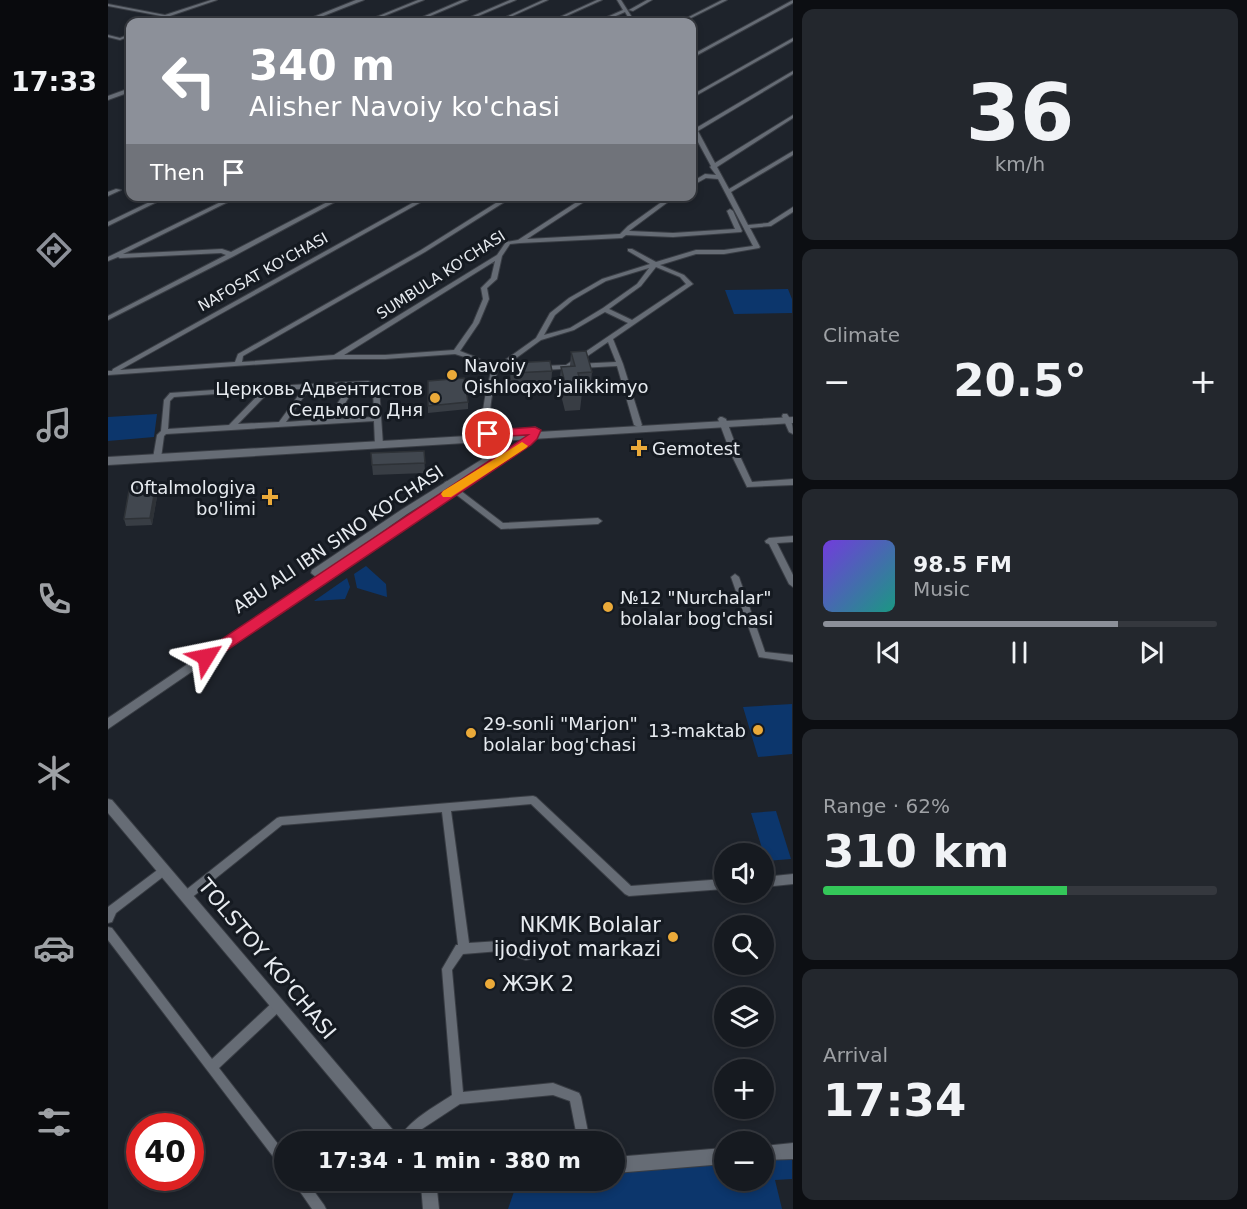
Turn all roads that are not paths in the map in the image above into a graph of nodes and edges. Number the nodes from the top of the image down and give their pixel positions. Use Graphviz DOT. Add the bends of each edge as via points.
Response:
graph roads {
  1 [pos="215,0"];
  2 [pos="361,0"];
  3 [pos="422,0"];
  4 [pos="466,0"];
  5 [pos="514,0"];
  6 [pos="546,0"];
  7 [pos="600,0"];
  8 [pos="619,0"];
  9 [pos="626,0"];
  10 [pos="650,0"];
  11 [pos="726,0"];
  12 [pos="792,1"];
  13 [pos="108,5"];
  14 [pos="629,10"];
  15 [pos="159,18"];
  16 [pos="166,18"];
  17 [pos="317,18"];
  18 [pos="376,18"];
  19 [pos="423,18"];
  20 [pos="471,18"];
  21 [pos="506,18"];
  22 [pos="560,18"];
  23 [pos="610,18"];
  24 [pos="632,18"];
  25 [pos="635,18"];
  26 [pos="689,18"];
  27 [pos="108,36"];
  28 [pos="126,37"];
  29 [pos="792,39"];
  30 [pos="696,55"];
  31 [pos="792,72"];
  32 [pos="126,91"];
  33 [pos="696,95"];
  34 [pos="108,98"];
  35 [pos="792,116"];
  36 [pos="696,126"];
  37 [pos="696,134"];
  38 [pos="792,152"];
  39 [pos="713,167"];
  40 [pos="719,177"];
  41 [pos="696,180"];
  42 [pos="118,190"];
  43 [pos="727,192"];
  44 [pos="108,194"];
  45 [pos="156,201"];
  46 [pos="228,201"];
  47 [pos="335,201"];
  48 [pos="421,201"];
  49 [pos="504,201"];
  50 [pos="583,201"];
  51 [pos="667,201"];
  52 [pos="792,209"];
  53 [pos="730,211"];
  54 [pos="108,224"];
  55 [pos="746,227"];
  56 [pos="625,233"];
  57 [pos="520,241"];
  58 [pos="630,250"];
  59 [pos="232,255"];
  60 [pos="499,256"];
  61 [pos="111,258"];
  62 [pos="655,265"];
  63 [pos="677,293"];
  64 [pos="605,309"];
  65 [pos="108,318"];
  66 [pos="633,322"];
  67 [pos="610,338"];
  68 [pos="539,339"];
  69 [pos="456,352"];
  70 [pos="336,357"];
  71 [pos="238,364"];
  72 [pos="620,364"];
  73 [pos="567,367"];
  74 [pos="536,368"];
  75 [pos="515,370"];
  76 [pos="494,371"];
  77 [pos="109,373"];
  78 [pos="354,384"];
  79 [pos="308,386"];
  80 [pos="243,390"];
  81 [pos="789,418"];
  82 [pos="377,419"];
  83 [pos="330,421"];
  84 [pos="723,422"];
  85 [pos="281,424"];
  86 [pos="638,425"];
  87 [pos="231,427"];
  88 [pos="164,432"];
  89 [pos="792,432"];
  90 [pos="529,434"];
  91 [pos="486,437"];
  92 [pos="379,442"];
  93 [pos="495,454"];
  94 [pos="158,455"];
  95 [pos="108,456"];
  96 [pos="108,461"];
  97 [pos="792,482"];
  98 [pos="452,486"];
  99 [pos="598,521"];
  100 [pos="792,539"];
  101 [pos="735,577"];
  102 [pos="792,584"];
  103 [pos="792,659"];
  104 [pos="108,716"];
  105 [pos="108,724"];
  106 [pos="108,804"];
  107 [pos="446,807"];
  108 [pos="164,870"];
  109 [pos="792,879"];
  110 [pos="774,881"];
  111 [pos="714,885"];
  112 [pos="186,896"];
  113 [pos="108,918"];
  114 [pos="108,932"];
  115 [pos="462,949"];
  116 [pos="526,955"];
  117 [pos="278,1005"];
  118 [pos="212,1067"];
  119 [pos="458,1098"];
  120 [pos="385,1131"];
  121 [pos="413,1131"];
  122 [pos="582,1131"];
  123 [pos="274,1149"];
  124 [pos="792,1151"];
  125 [pos="774,1152"];
  126 [pos="714,1157"];
  127 [pos="625,1164"];
  128 [pos="306,1191"];
  129 [pos="429,1191"];
  130 [pos="320,1209"];
  131 [pos="431,1209"];
  1 -- 16 [label="street"];
  2 -- 17 [label="street"];
  3 -- 18 [label="street"];
  4 -- 19 [label="street"];
  5 -- 20 [label="street"];
  6 -- 21 [label="street"];
  7 -- 22 [label="street"];
  8 -- 14 [label="street"];
  9 -- 14 [label="street"];
  10 -- 14 [label="street"];
  11 -- 26 [label="street"];
  12 -- 30 [label="street"];
  13 -- 15 [label="street"];
  14 -- 23 [label="street"];
  14 -- 24 [label="street"];
  14 -- 25 [label="street"];
  27 -- 28 [label="street"];
  29 -- 33 [label="street"];
  31 -- 36 [label="street"];
  32 -- 34 [label="street"];
  35 -- 39 [label="street"];
  37 -- 39 [label="street"];
  38 -- 43 [label="street"];
  39 -- 40 [label="street"];
  40 -- 41 [label="street" via="705,176"];
  40 -- 43 [label="street"];
  42 -- 44 [label="street"];
  43 -- 55 [label="street"];
  45 -- 54 [label="street"];
  46 -- 61 [label="street"];
  47 -- 59 [label="street"];
  48 -- 77 [label="street, NAFOSAT KO'CHASI"];
  49 -- 71 [label="street" via="240,355"];
  50 -- 57 [label="street, SUMBULA KO'CHASI"];
  51 -- 56 [label="street"];
  52 -- 55 [label="street" via="769,225"];
  53 -- 56 [label="street" via="739,231"];
  55 -- 62 [label="street" via="758,247 696,252"];
  56 -- 57 [label="street"];
  57 -- 60 [label="street, SUMBULA KO'CHASI" via="508,243"];
  58 -- 62 [label="street"];
  59 -- 61 [label="street" via="222,251"];
  59 -- 65 [label="street"];
  60 -- 69 [label="street" via="494,279 484,288 486,299 476,323"];
  60 -- 70 [label="street, SUMBULA KO'CHASI"];
  62 -- 63 [label="street" via="682,276 690,284"];
  62 -- 64 [label="street" via="639,285"];
  62 -- 68 [label="street" via="604,280 571,299 552,314"];
  63 -- 66 [label="street"];
  64 -- 66 [label="street"];
  64 -- 68 [label="street" via="572,329"];
  66 -- 67 [label="street"];
  67 -- 72 [label="street"];
  67 -- 73 [label="street"];
  68 -- 76 [label="street"];
  69 -- 70 [label="street"];
  69 -- 76 [label="street" via="477,359"];
  70 -- 71 [label="street"];
  71 -- 77 [label="street"];
  72 -- 73 [label="street"];
  72 -- 86 [label="street"];
  73 -- 74 [label="street"];
  75 -- 76 [label="street"];
  76 -- 91 [label="street"];
  78 -- 79 [label="street"];
  78 -- 82 [label="street" via="376,387"];
  78 -- 83 [label="street"];
  79 -- 85 [label="street"];
  79 -- 87 [label="street" via="266,391"];
  80 -- 88 [label="street" via="172,395 166,400"];
  81 -- 84 [label="main road"];
  81 -- 89 [label="street"];
  82 -- 83 [label="street"];
  82 -- 92 [label="street"];
  83 -- 85 [label="street"];
  84 -- 86 [label="main road"];
  84 -- 90 [label="main road"];
  84 -- 97 [label="street" via="750,485"];
  85 -- 87 [label="street"];
  86 -- 90 [label="main road"];
  87 -- 88 [label="street"];
  88 -- 94 [label="street"];
  90 -- 91 [label="main road"];
  90 -- 93 [label="street, ABU ALI IBN SINO KO'CHASI"];
  90 -- 98 [label="street, ABU ALI IBN SINO KO'CHASI"];
  91 -- 92 [label="main road"];
  91 -- 93 [label="street"];
  92 -- 94 [label="main road"];
  93 -- 98 [label="street, ABU ALI IBN SINO KO'CHASI"];
  94 -- 95 [label="main road"];
  94 -- 96 [label="main road"];
  98 -- 99 [label="street" via="501,526"];
  98 -- 104 [label="street, ABU ALI IBN SINO KO'CHASI"];
  98 -- 105 [label="street, ABU ALI IBN SINO KO'CHASI"];
  100 -- 102 [label="street" via="770,541"];
  101 -- 103 [label="street" via="762,655"];
  106 -- 108 [label="street, TOLSTOY KO'CHASI"];
  107 -- 111 [label="street" via="533,800 628,891"];
  107 -- 112 [label="street" via="280,821"];
  107 -- 115 [label="street"];
  108 -- 112 [label="street, TOLSTOY KO'CHASI"];
  108 -- 113 [label="street" via="112,910"];
  109 -- 110 [label="street"];
  112 -- 117 [label="street, TOLSTOY KO'CHASI"];
  114 -- 118 [label="street"];
  115 -- 116 [label="street" via="500,946"];
  115 -- 119 [label="street" via="447,969"];
  117 -- 118 [label="street"];
  117 -- 120 [label="street, TOLSTOY KO'CHASI"];
  118 -- 123 [label="street"];
  119 -- 121 [label="street"];
  119 -- 122 [label="street" via="554,1089 575,1097"];
  124 -- 125 [label="street"];
  126 -- 127 [label="street"];
  128 -- 130 [label="street"];
  129 -- 131 [label="street"];
}
